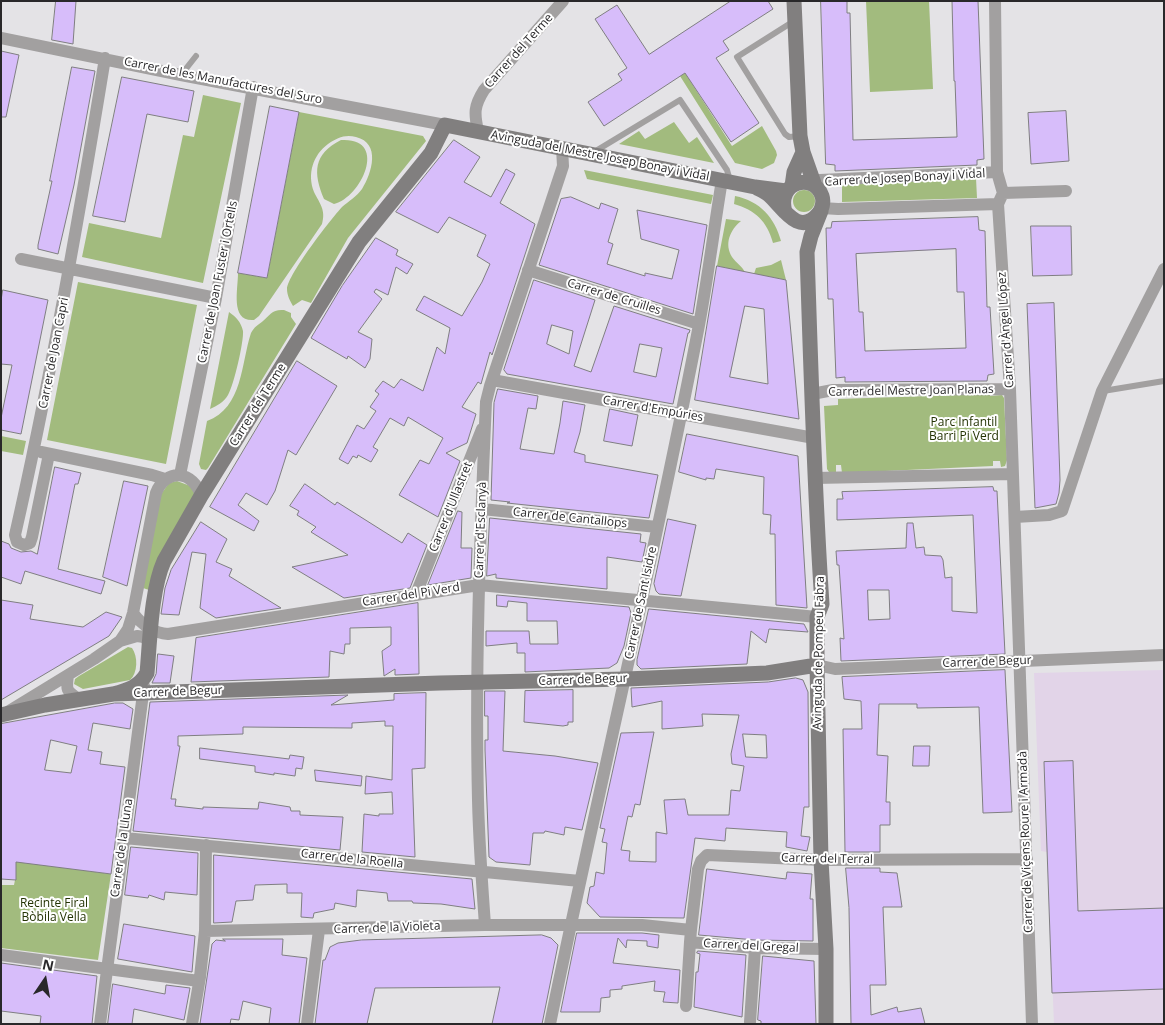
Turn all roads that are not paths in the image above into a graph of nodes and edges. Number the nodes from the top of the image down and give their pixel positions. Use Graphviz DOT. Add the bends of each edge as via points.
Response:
graph roads {
  1 [pos="563,1"];
  2 [pos="794,1"];
  3 [pos="995,1"];
  4 [pos="795,20"];
  5 [pos="1,38"];
  6 [pos="196,56"];
  7 [pos="105,58"];
  8 [pos="181,75"];
  9 [pos="253,87"];
  10 [pos="445,125"];
  11 [pos="478,132"];
  12 [pos="800,136"];
  13 [pos="562,148"];
  14 [pos="803,152"];
  15 [pos="591,154"];
  16 [pos="997,172"];
  17 [pos="722,180"];
  18 [pos="755,187"];
  19 [pos="789,188"];
  20 [pos="816,188"];
  21 [pos="1066,191"];
  22 [pos="1001,198"];
  23 [pos="822,209"];
  24 [pos="789,216"];
  25 [pos="808,252"];
  26 [pos="21,259"];
  27 [pos="70,269"];
  28 [pos="1164,269"];
  29 [pos="528,270"];
  30 [pos="216,298"];
  31 [pos="699,324"];
  32 [pos="492,380"];
  33 [pos="1164,381"];
  34 [pos="1010,389"];
  35 [pos="1102,391"];
  36 [pos="812,394"];
  37 [pos="680,414"];
  38 [pos="485,420"];
  39 [pos="814,438"];
  40 [pos="34,451"];
  41 [pos="49,454"];
  42 [pos="1013,474"];
  43 [pos="180,475"];
  44 [pos="815,478"];
  45 [pos="165,480"];
  46 [pos="201,496"];
  47 [pos="482,509"];
  48 [pos="1015,517"];
  49 [pos="657,527"];
  50 [pos="479,585"];
  51 [pos="416,594"];
  52 [pos="642,600"];
  53 [pos="133,613"];
  54 [pos="817,617"];
  55 [pos="151,636"];
  56 [pos="120,640"];
  57 [pos="1164,655"];
  58 [pos="1020,661"];
  59 [pos="817,665"];
  60 [pos="147,673"];
  61 [pos="68,675"];
  62 [pos="626,679"];
  63 [pos="477,683"];
  64 [pos="143,693"];
  65 [pos="113,694"];
  66 [pos="79,699"];
  67 [pos="2,714"];
  68 [pos="124,838"];
  69 [pos="206,845"];
  70 [pos="1027,859"];
  71 [pos="821,860"];
  72 [pos="482,871"];
  73 [pos="576,883"];
  74 [pos="485,925"];
  75 [pos="570,925"];
  76 [pos="319,930"];
  77 [pos="205,931"];
  78 [pos="690,936"];
  79 [pos="755,948"];
  80 [pos="826,950"];
  81 [pos="1,955"];
  82 [pos="106,970"];
  83 [pos="199,981"];
  84 [pos="686,1006"];
  85 [pos="750,1022"];
  86 [pos="100,1024"];
  87 [pos="192,1024"];
  88 [pos="307,1024"];
  89 [pos="550,1024"];
  90 [pos="826,1024"];
  91 [pos="1032,1024"];
  1 -- 11 [label="street, Carrer del Terme" via="476,102 474,116"];
  2 -- 4 [label="street"];
  3 -- 16 [label="street, Carrer d'Àngel López"];
  4 -- 12 [label="street"];
  4 -- 12 [label="lane" via="737,57 785,134"];
  5 -- 7 [label="street, Carrer de les Manufactures del Suro"];
  6 -- 8 [label="lane"];
  7 -- 8 [label="street, Carrer de les Manufactures del Suro"];
  7 -- 27 [label="street, Carrer de Joan Capri"];
  8 -- 9 [label="street, Carrer de les Manufactures del Suro"];
  9 -- 10 [label="street, Carrer de les Manufactures del Suro"];
  9 -- 30 [label="street, Carrer de Joan Fuster i Ortells"];
  10 -- 11 [label="street, Avinguda del Mestre Josep Bonay i Vidal"];
  10 -- 46 [label="street, Carrer del Terme" via="431,153 359,242"];
  11 -- 13 [label="street, Avinguda del Mestre Josep Bonay i Vidal"];
  12 -- 14 [label="street"];
  13 -- 15 [label="street, Avinguda del Mestre Josep Bonay i Vidal"];
  13 -- 29 [label="street, Carrer d'Esclanyà" via="563,166"];
  14 -- 19 [label="street"];
  14 -- 20 [label="street"];
  15 -- 17 [label="street, Avinguda del Mestre Josep Bonay i Vidal"];
  15 -- 17 [label="lane" via="680,100 727,170 729,177"];
  16 -- 20 [label="street, Carrer de Josep Bonay i Vidal" via="820,180"];
  16 -- 22 [label="street, Carrer d'Àngel López"];
  17 -- 18 [label="street, Avinguda del Mestre Josep Bonay i Vidal"];
  17 -- 31 [label="street, Carrer de Sant Isidre"];
  18 -- 19 [label="street, Avinguda del Mestre Josep Bonay i Vidal"];
  18 -- 24 [label="street, Avinguda del Mestre Josep Bonay i Vidal" via="768,194"];
  19 -- 20 [label="street" via="802,182"];
  19 -- 24 [label="street" via="783,204"];
  20 -- 23 [label="street" via="823,199"];
  21 -- 22 [label="street, Carrer de Josep Bonay i Vidal"];
  22 -- 23 [label="street, Carrer de Josep Bonay i Vidal"];
  22 -- 34 [label="street, Carrer d'Àngel López"];
  23 -- 24 [label="street" via="810,221 800,222"];
  23 -- 25 [label="street, Avinguda de Pompeu Fabra"];
  24 -- 25 [label="street, Avinguda de Pompeu Fabra" via="801,232"];
  25 -- 36 [label="street, Avinguda de Pompeu Fabra"];
  26 -- 27 [label="street"];
  27 -- 30 [label="street"];
  27 -- 40 [label="street, Carrer de Joan Capri"];
  28 -- 35 [label="street"];
  29 -- 31 [label="street, Carrer de Cruïlles"];
  29 -- 32 [label="street, Carrer d'Esclanyà"];
  30 -- 43 [label="street, Carrer de Joan Fuster i Ortells"];
  31 -- 37 [label="street, Carrer de Sant Isidre"];
  32 -- 37 [label="street, Carrer d'Empúries"];
  32 -- 38 [label="street, Carrer d'Esclanyà"];
  33 -- 35 [label="lane"];
  34 -- 36 [label="street, Carrer del Mestre Joan Planas" via="833,390"];
  34 -- 42 [label="street, Carrer d'Àngel López"];
  35 -- 48 [label="street" via="1062,511"];
  36 -- 39 [label="street, Avinguda de Pompeu Fabra"];
  37 -- 39 [label="street, Carrer d'Empúries"];
  37 -- 49 [label="street, Carrer de Sant Isidre"];
  38 -- 47 [label="street, Carrer d'Esclanyà"];
  38 -- 51 [label="street, Carrer d'Ullastret"];
  39 -- 44 [label="street, Avinguda de Pompeu Fabra"];
  40 -- 41 [label="street"];
  40 -- 41 [label="street, Carrer de Joan Capri" via="15,535 17,542 24,545 30,543 32,536"];
  41 -- 45 [label="street"];
  42 -- 44 [label="street"];
  42 -- 48 [label="street, Carrer d'Àngel López"];
  43 -- 45 [label="street"];
  43 -- 46 [label="street" via="195,482"];
  44 -- 54 [label="street, Avinguda de Pompeu Fabra" via="822,604"];
  45 -- 53 [label="street" via="156,493"];
  46 -- 55 [label="street, Carrer del Terme" via="159,572"];
  47 -- 49 [label="street, Carrer de Cantallops"];
  47 -- 50 [label="street, Carrer d'Esclanyà"];
  48 -- 58 [label="street, Carrer d'Àngel López"];
  49 -- 52 [label="street, Carrer de Sant Isidre"];
  50 -- 51 [label="street, Carrer del Pi Verd"];
  50 -- 52 [label="street, Carrer del Pi Verd"];
  50 -- 63 [label="street, Carrer d'Esclanyà"];
  51 -- 55 [label="street, Carrer del Pi Verd"];
  52 -- 54 [label="street, Carrer del Pi Verd"];
  52 -- 62 [label="street, Carrer de Sant Isidre"];
  53 -- 55 [label="street"];
  53 -- 56 [label="street"];
  54 -- 59 [label="street, Avinguda de Pompeu Fabra"];
  55 -- 56 [label="street, Carrer de Begur"];
  55 -- 60 [label="street, Carrer del Terme"];
  56 -- 61 [label="street, Carrer de Begur"];
  57 -- 58 [label="street, Carrer de Begur"];
  58 -- 59 [label="street, Carrer de Begur" via="835,669"];
  58 -- 70 [label="street, Carrer de Viçens Roure i Armadà"];
  59 -- 62 [label="street, Carrer de Begur" via="767,673"];
  59 -- 71 [label="street, Avinguda de Pompeu Fabra"];
  60 -- 64 [label="street, Carrer de la Lluna"];
  60 -- 65 [label="street" via="133,688"];
  61 -- 66 [label="street" via="68,692"];
  61 -- 67 [label="street, Carrer de Begur"];
  62 -- 63 [label="street, Carrer de Begur"];
  62 -- 73 [label="street, Carrer de Sant Isidre"];
  63 -- 64 [label="street, Carrer de Begur"];
  63 -- 72 [label="street, Carrer d'Esclanyà"];
  64 -- 65 [label="street, Carrer de Begur"];
  64 -- 68 [label="street, Carrer de la Lluna"];
  65 -- 66 [label="street, Carrer de Begur"];
  66 -- 67 [label="street, Carrer de Begur"];
  68 -- 69 [label="street, Carrer de la Roella"];
  68 -- 82 [label="street, Carrer de la Lluna"];
  69 -- 72 [label="street, Carrer de la Roella"];
  69 -- 77 [label="street"];
  70 -- 71 [label="street, Carrer del Terral"];
  70 -- 91 [label="street, Carrer de Viçens Roure i Armadà"];
  71 -- 78 [label="street, Carrer del Terral" via="707,855 700,861 698,869"];
  71 -- 80 [label="street, Avinguda de Pompeu Fabra"];
  72 -- 73 [label="street, Carrer de la Roella"];
  72 -- 74 [label="street, Carrer d'Esclanyà"];
  73 -- 73 [label="street" via="566,916 559,922 490,920 487,877"];
  73 -- 75 [label="street, Carrer de Sant Isidre"];
  74 -- 75 [label="street, Carrer de la Violeta"];
  74 -- 76 [label="street, Carrer de la Violeta"];
  75 -- 78 [label="street, Carrer del Gregal" via="642,925"];
  75 -- 89 [label="street, Carrer de Sant Isidre"];
  76 -- 77 [label="street, Carrer de la Violeta"];
  76 -- 88 [label="street"];
  77 -- 83 [label="street"];
  78 -- 79 [label="street, Carrer del Gregal"];
  78 -- 84 [label="street"];
  79 -- 80 [label="street, Carrer del Gregal"];
  79 -- 85 [label="street"];
  80 -- 90 [label="street, Avinguda de Pompeu Fabra"];
  81 -- 82 [label="street"];
  82 -- 83 [label="street"];
  82 -- 86 [label="street, Carrer de la Lluna"];
  83 -- 87 [label="street"];
}
